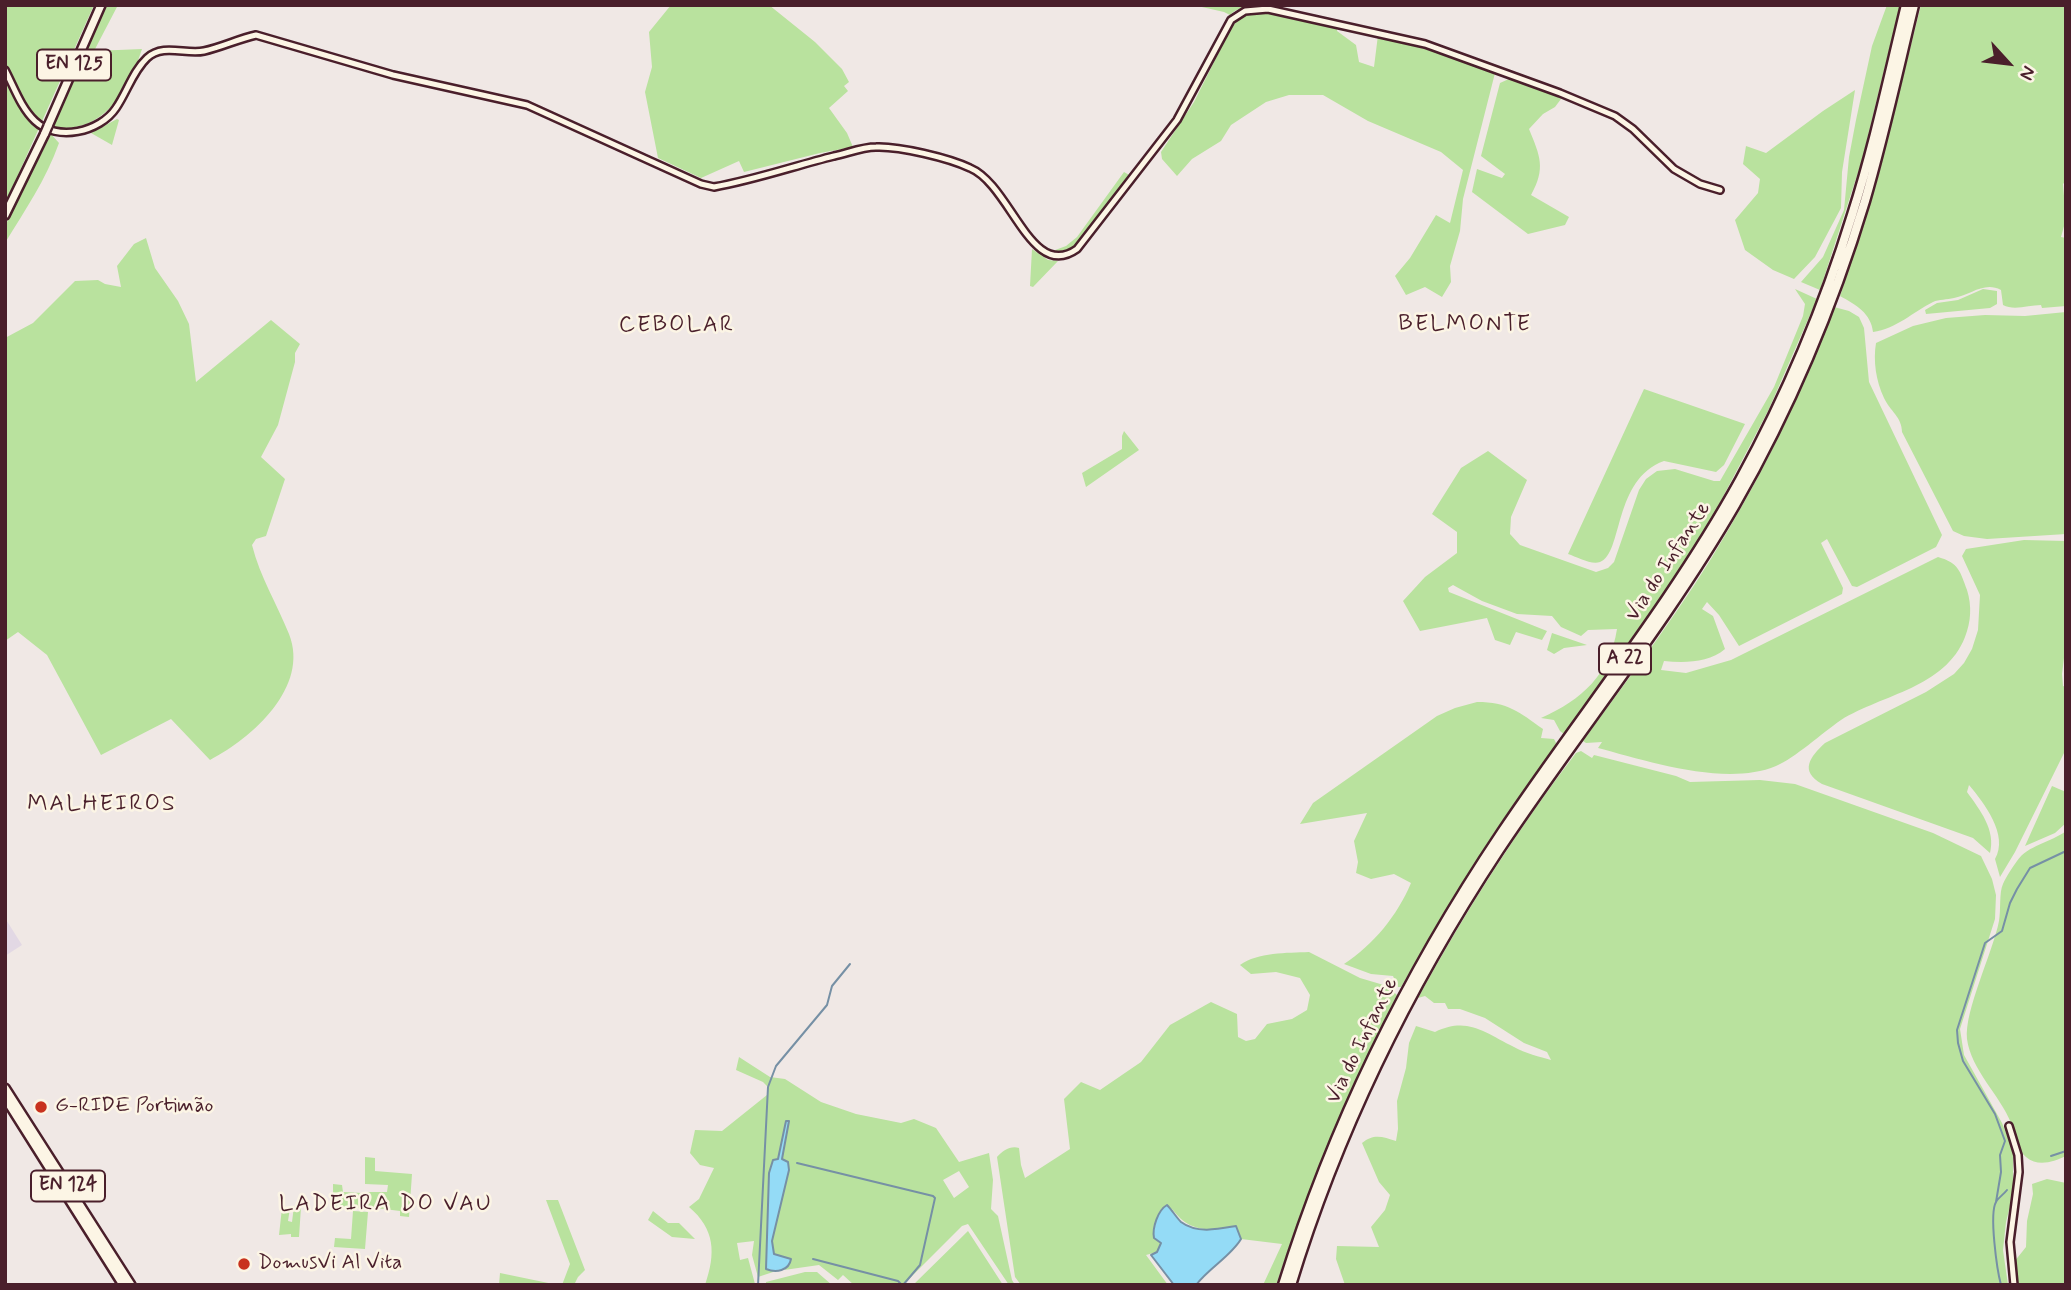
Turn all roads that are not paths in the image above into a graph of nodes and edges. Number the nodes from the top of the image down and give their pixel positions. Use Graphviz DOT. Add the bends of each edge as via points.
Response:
graph roads {
  1 [pos="101,5"];
  2 [pos="1906,5"];
  3 [pos="1914,5"];
  4 [pos="5,70"];
  5 [pos="1720,190"];
  6 [pos="5,215"];
  7 [pos="5,1088"];
  8 [pos="5,1098"];
  9 [pos="2009,1126"];
  10 [pos="123,1285"];
  11 [pos="131,1285"];
  12 [pos="1283,1285"];
  13 [pos="1291,1285"];
  14 [pos="2014,1285"];
  1 -- 6 [label="main road, EN 125"];
  2 -- 12 [label="highway, Via do Infante / A 22" via="1842,246 1777,408 1686,570 1504,829 1428,950 1341,1126"];
  3 -- 13 [label="highway, Via do Infante / A 22" via="1851,243 1820,330 1773,434 1692,576 1501,847 1438,949 1360,1104"];
  4 -- 5 [label="street" via="36,123 74,132 99,124 115,111 147,57 160,51 203,51 256,35 393,75 527,105 714,187 877,147 952,161 990,181 1030,239 1055,257 1068,256 1077,249 1158,147 1192,96 1231,20 1245,11 1268,9 1425,44 1560,93 1615,116 1674,169"];
  7 -- 11 [label="main road, EN 124"];
  8 -- 10 [label="main road, EN 124"];
  9 -- 14 [label="street" via="2019,1172 2010,1242"];
}
